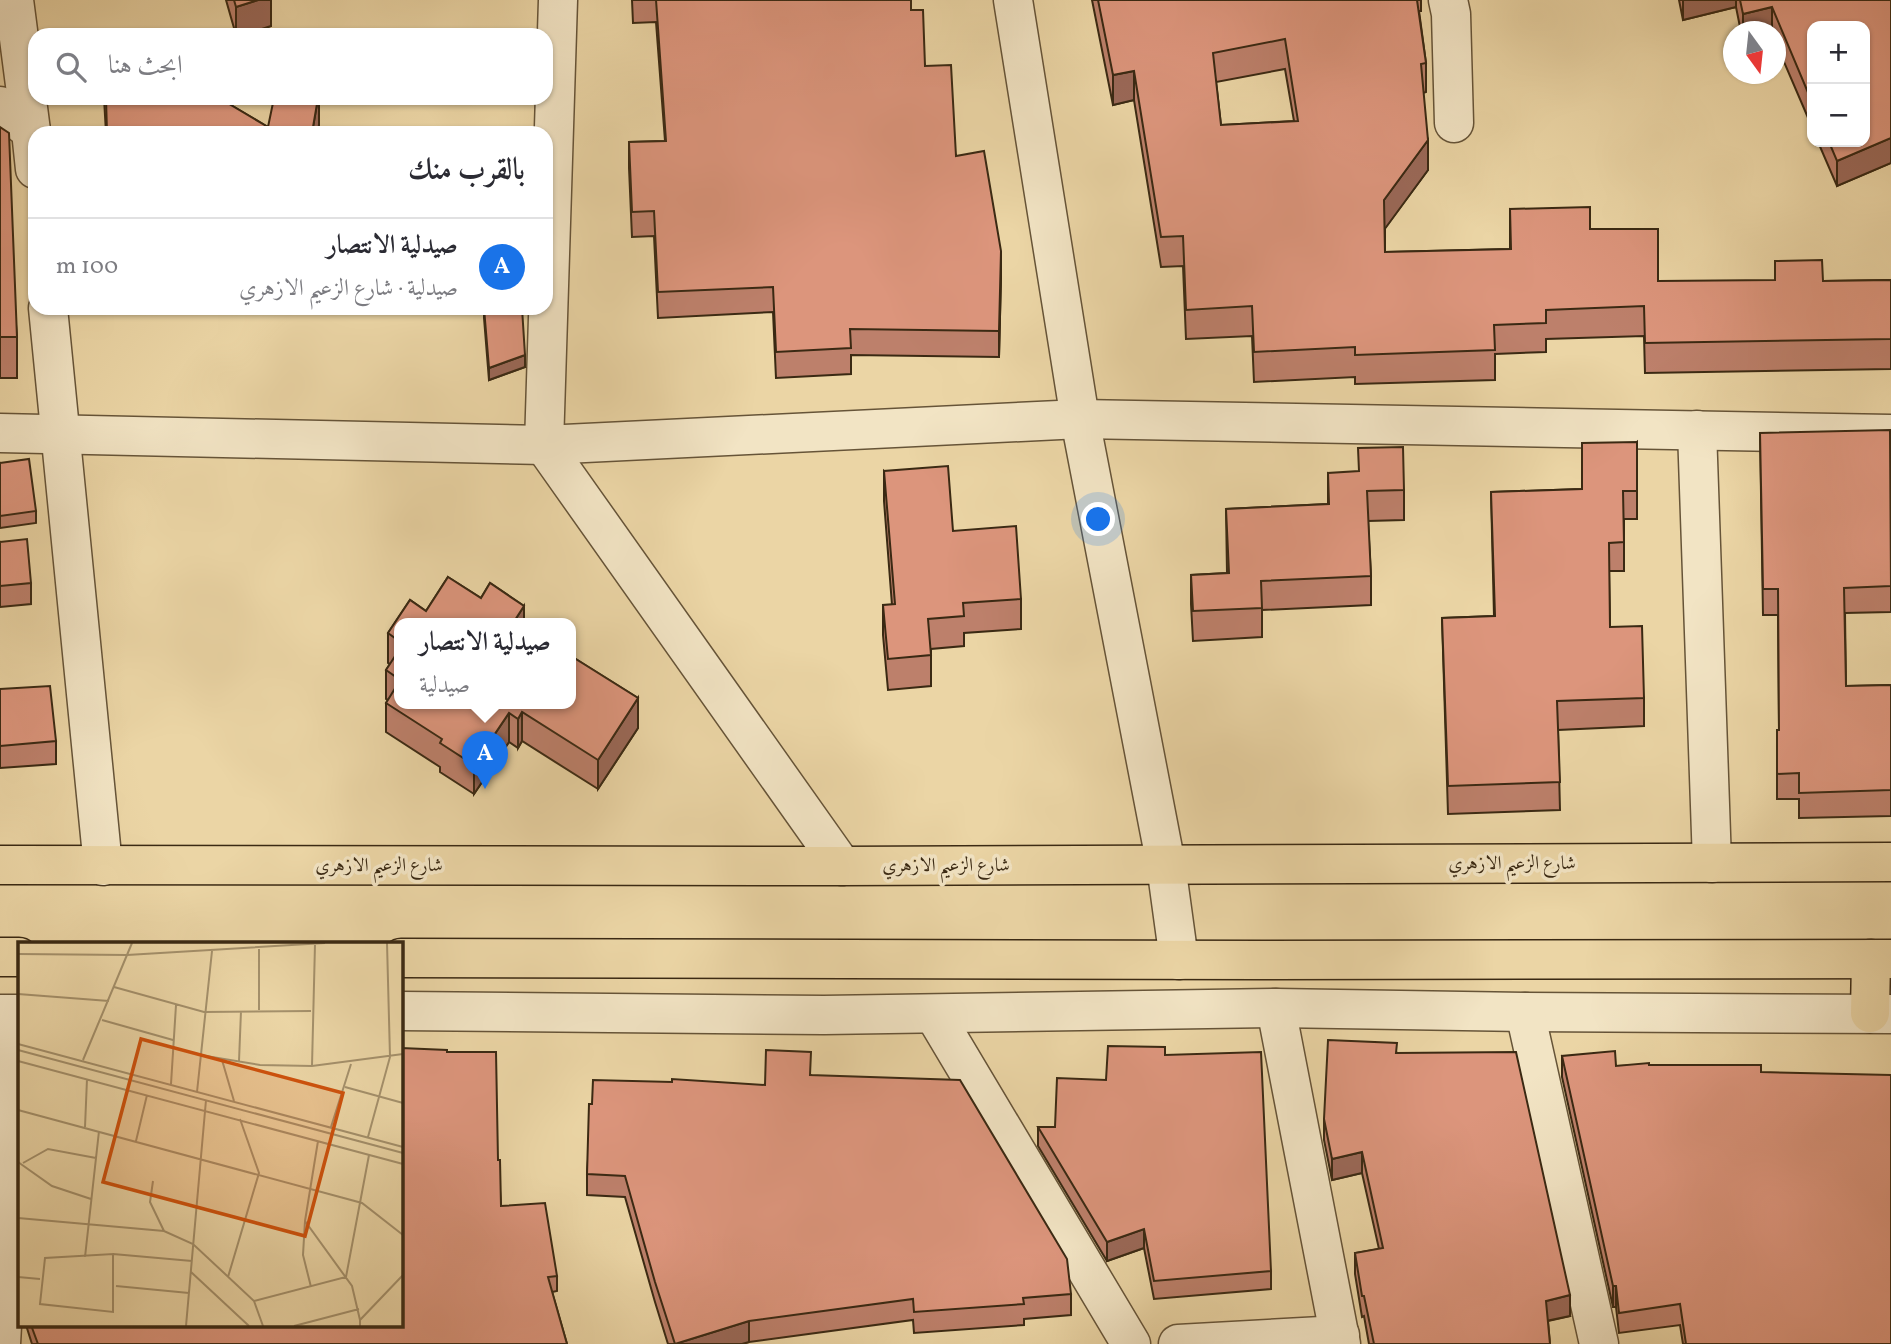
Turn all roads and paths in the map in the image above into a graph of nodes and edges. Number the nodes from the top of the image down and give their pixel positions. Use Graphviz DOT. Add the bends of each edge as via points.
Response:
graph roads {
  1 [pos="14,0"];
  2 [pos="558,0"];
  3 [pos="1013,0"];
  4 [pos="1448,0"];
  5 [pos="0,106"];
  6 [pos="1454,123"];
  7 [pos="30,126"];
  8 [pos="28,129"];
  9 [pos="553,159"];
  10 [pos="49,315"];
  11 [pos="548,315"];
  12 [pos="1080,419"];
  13 [pos="1697,430"];
  14 [pos="0,433"];
  15 [pos="1891,434"];
  16 [pos="60,435"];
  17 [pos="544,445"];
  18 [pos="1712,863"];
  19 [pos="1891,863"];
  20 [pos="0,865"];
  21 [pos="1166,865"];
  22 [pos="103,866"];
  23 [pos="842,866"];
  24 [pos="0,957"];
  25 [pos="18,957"];
  26 [pos="402,958"];
  27 [pos="1881,959"];
  28 [pos="1179,960"];
  29 [pos="1276,1008"];
  30 [pos="402,1011"];
  31 [pos="1524,1012"];
  32 [pos="0,1014"];
  33 [pos="18,1014"];
  34 [pos="934,1014"];
  35 [pos="1880,1014"];
  36 [pos="18,1032"];
  37 [pos="1341,1340"];
  38 [pos="1,1344"];
  39 [pos="1131,1344"];
  40 [pos="1178,1344"];
  41 [pos="1599,1344"];
  1 -- 7 [label="street"];
  2 -- 9 [label="street"];
  3 -- 12 [label="street"];
  4 -- 6 [label="street"];
  5 -- 8 [label="street"];
  10 -- 16 [label="street"];
  11 -- 17 [label="street"];
  12 -- 13 [label="street"];
  12 -- 17 [label="street"];
  12 -- 21 [label="street"];
  13 -- 15 [label="street"];
  13 -- 18 [label="street"];
  14 -- 16 [label="street"];
  16 -- 17 [label="street"];
  16 -- 22 [label="street"];
  17 -- 23 [label="street"];
  18 -- 19 [label="main road, شارع الزعيم الازهري"];
  18 -- 21 [label="main road, شارع الزعيم الازهري"];
  20 -- 22 [label="main road, شارع الزعيم الازهري"];
  21 -- 23 [label="main road, شارع الزعيم الازهري"];
  21 -- 28 [label="street"];
  22 -- 23 [label="main road, شارع الزعيم الازهري"];
  24 -- 25 [label="main road"];
  26 -- 28 [label="main road"];
  27 -- 28 [label="main road"];
  27 -- 35 [label="main road"];
  29 -- 31 [label="street"];
  29 -- 34 [label="street"];
  29 -- 37 [label="street"];
  30 -- 34 [label="street"];
  31 -- 35 [label="street"];
  31 -- 41 [label="street"];
  32 -- 33 [label="street"];
  34 -- 39 [label="street"];
  36 -- 38 [label="street"];
  37 -- 40 [label="street"];
}
